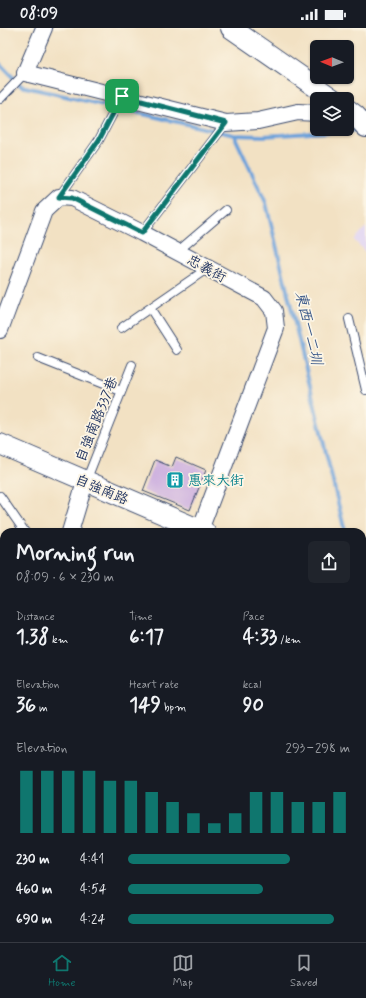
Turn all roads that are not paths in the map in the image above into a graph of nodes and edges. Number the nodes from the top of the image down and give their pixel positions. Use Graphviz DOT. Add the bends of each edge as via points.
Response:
graph roads {
  1 [pos="44,28"];
  2 [pos="231,28"];
  3 [pos="25,73"];
  4 [pos="322,92"];
  5 [pos="122,96"];
  6 [pos="0,99"];
  7 [pos="310,113"];
  8 [pos="226,123"];
  9 [pos="59,197"];
  10 [pos="226,210"];
  11 [pos="142,233"];
  12 [pos="177,252"];
  13 [pos="208,268"];
  14 [pos="150,308"];
  15 [pos="349,319"];
  16 [pos="121,328"];
  17 [pos="0,330"];
  18 [pos="177,350"];
  19 [pos="38,358"];
  20 [pos="132,365"];
  21 [pos="366,390"];
  22 [pos="121,391"];
  23 [pos="0,444"];
  24 [pos="85,482"];
  25 [pos="0,496"];
  26 [pos="22,528"];
  27 [pos="71,528"];
  28 [pos="195,528"];
  29 [pos="203,528"];
  1 -- 3 [label="street"];
  2 -- 4 [label="street"];
  3 -- 5 [label="street"];
  3 -- 6 [label="lane"];
  5 -- 8 [label="street"];
  5 -- 9 [label="lane" via="99,140"];
  7 -- 8 [label="street" via="298,112 258,121"];
  8 -- 11 [label="lane"];
  9 -- 11 [label="street, 忠義街" via="72,198"];
  9 -- 17 [label="street" via="44,211"];
  10 -- 12 [label="lane"];
  11 -- 12 [label="street, 忠義街"];
  12 -- 13 [label="street, 忠義街"];
  13 -- 14 [label="lane"];
  13 -- 29 [label="street, 忠義街" via="264,298 274,311 276,328"];
  14 -- 16 [label="lane"];
  14 -- 18 [label="lane"];
  15 -- 21 [label="lane"];
  19 -- 22 [label="lane"];
  20 -- 22 [label="lane, 自強南路337巷"];
  22 -- 24 [label="lane, 自強南路337巷"];
  23 -- 24 [label="street, 自強南路"];
  24 -- 27 [label="street"];
  24 -- 28 [label="street, 自強南路"];
  25 -- 26 [label="lane"];
}
